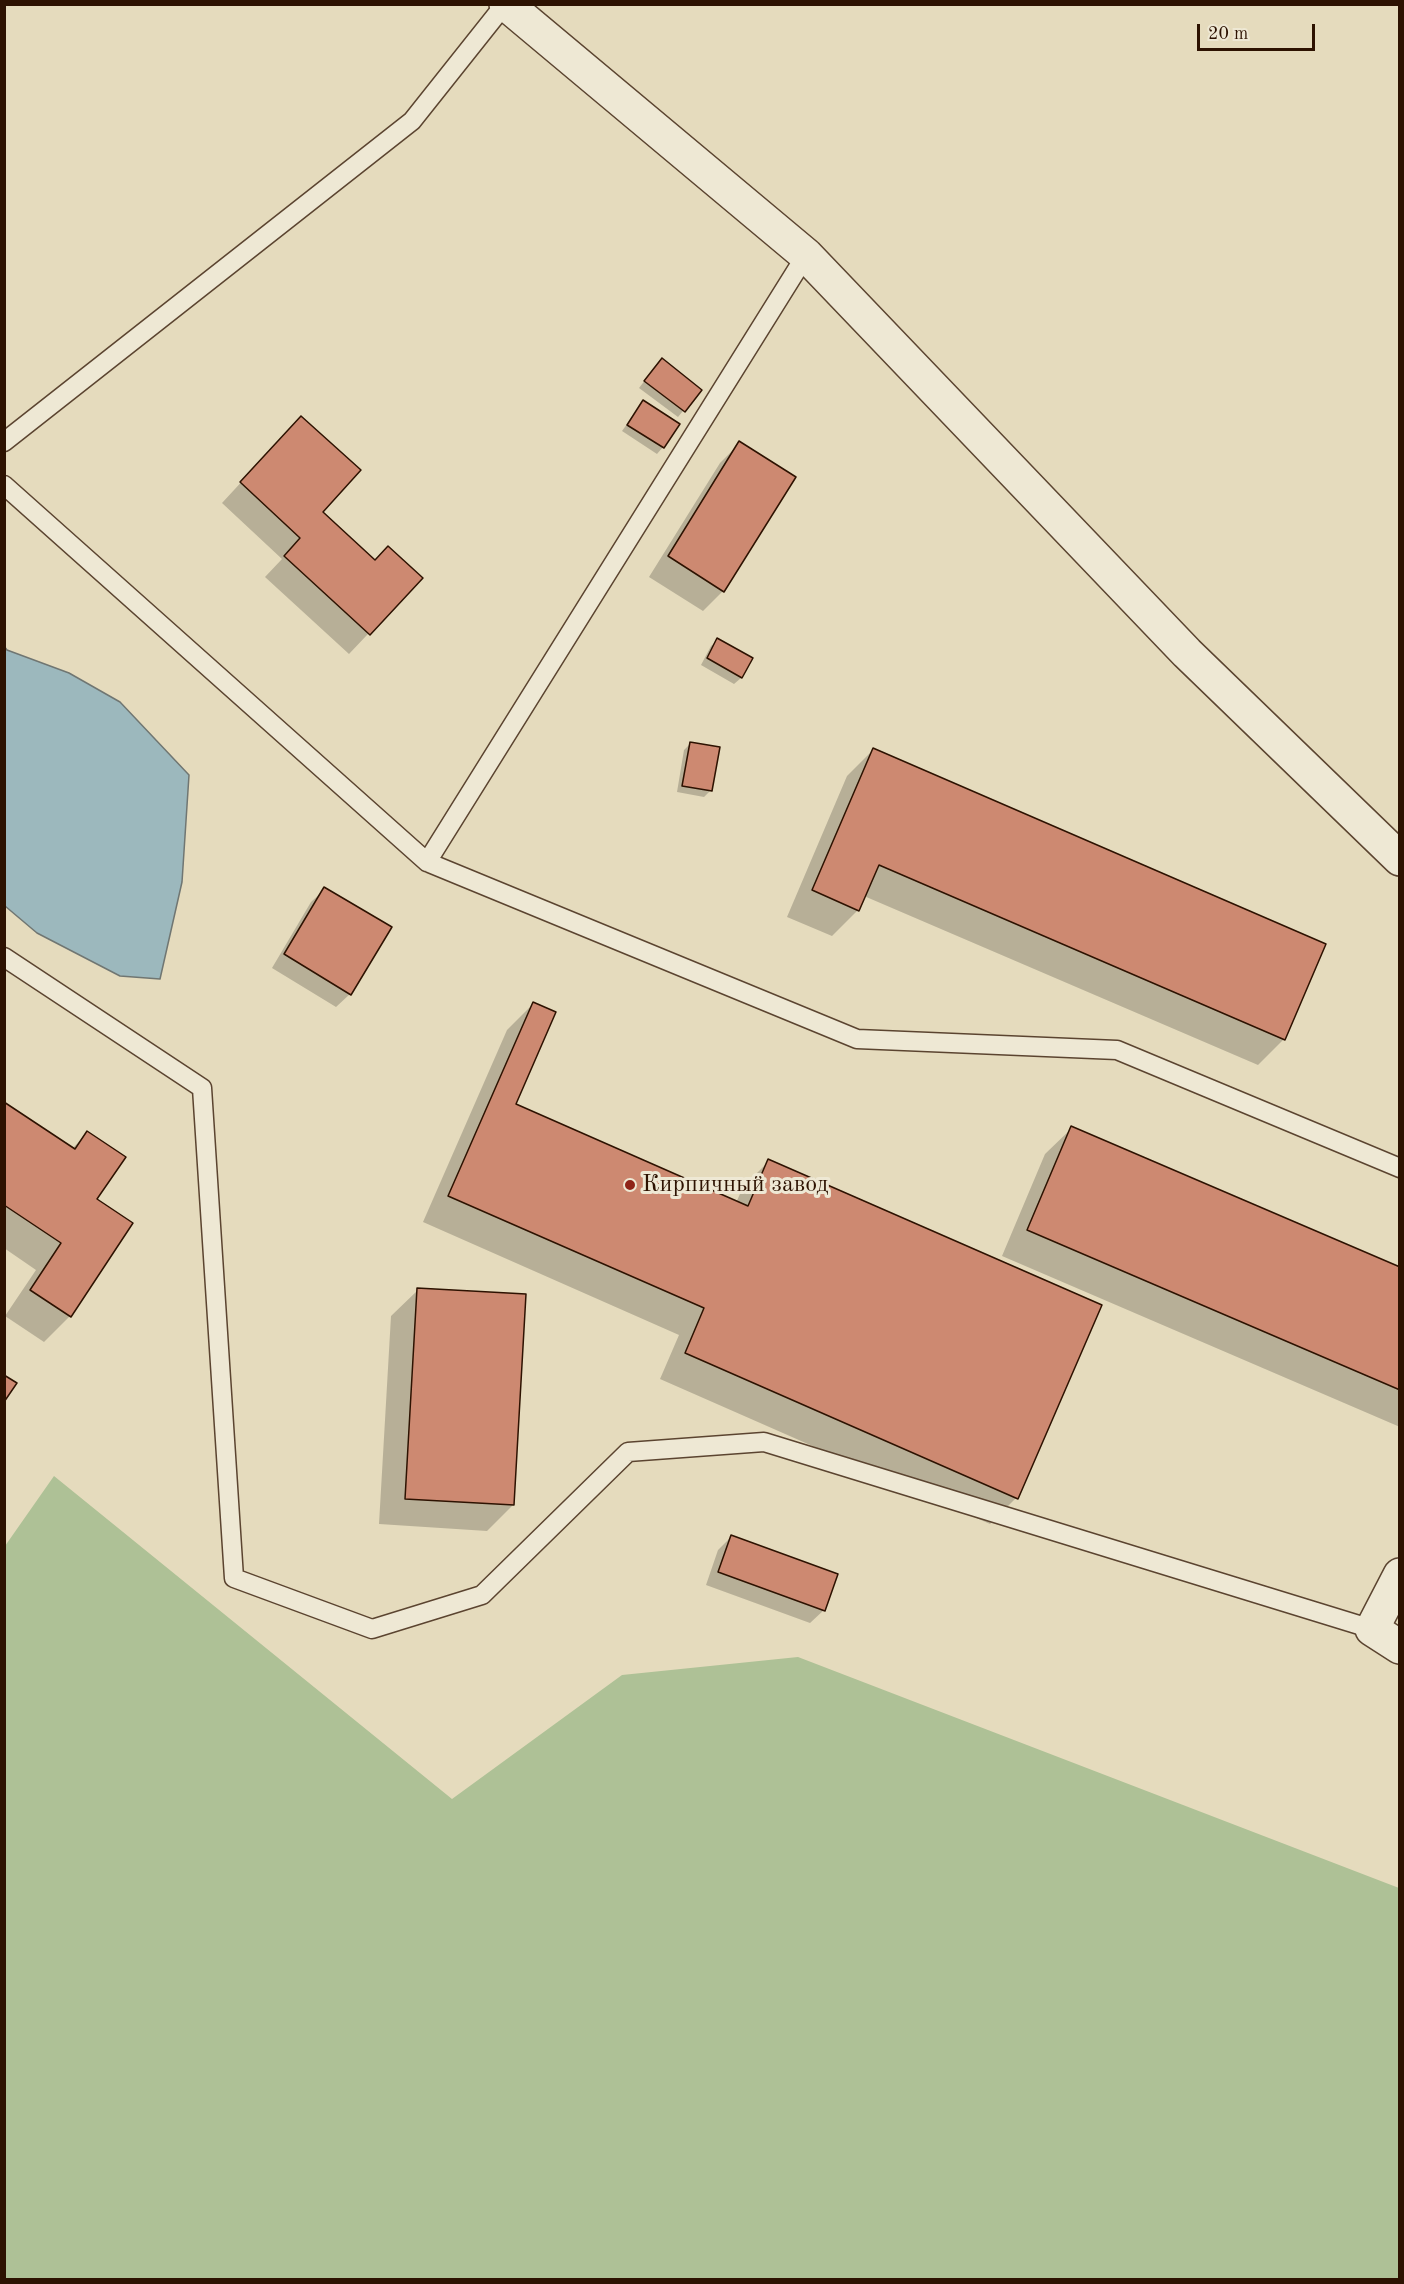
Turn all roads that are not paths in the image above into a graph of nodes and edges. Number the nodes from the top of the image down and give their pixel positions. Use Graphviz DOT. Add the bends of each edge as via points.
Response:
graph roads {
  1 [pos="505,4"];
  2 [pos="806,255"];
  3 [pos="4,442"];
  4 [pos="4,485"];
  5 [pos="1400,859"];
  6 [pos="427,862"];
  7 [pos="4,957"];
  8 [pos="1400,1168"];
  9 [pos="1400,1575"];
  10 [pos="1372,1629"];
  11 [pos="1400,1647"];
  1 -- 2 [label="street"];
  1 -- 3 [label="lane" via="412,121"];
  2 -- 5 [label="street" via="1187,653"];
  2 -- 6 [label="lane"];
  4 -- 6 [label="lane"];
  6 -- 8 [label="lane" via="857,1039 1117,1050"];
  7 -- 10 [label="lane" via="202,1088 234,1578 372,1629 482,1595 628,1452 764,1442"];
  9 -- 10 [label="street"];
  10 -- 11 [label="street"];
}
